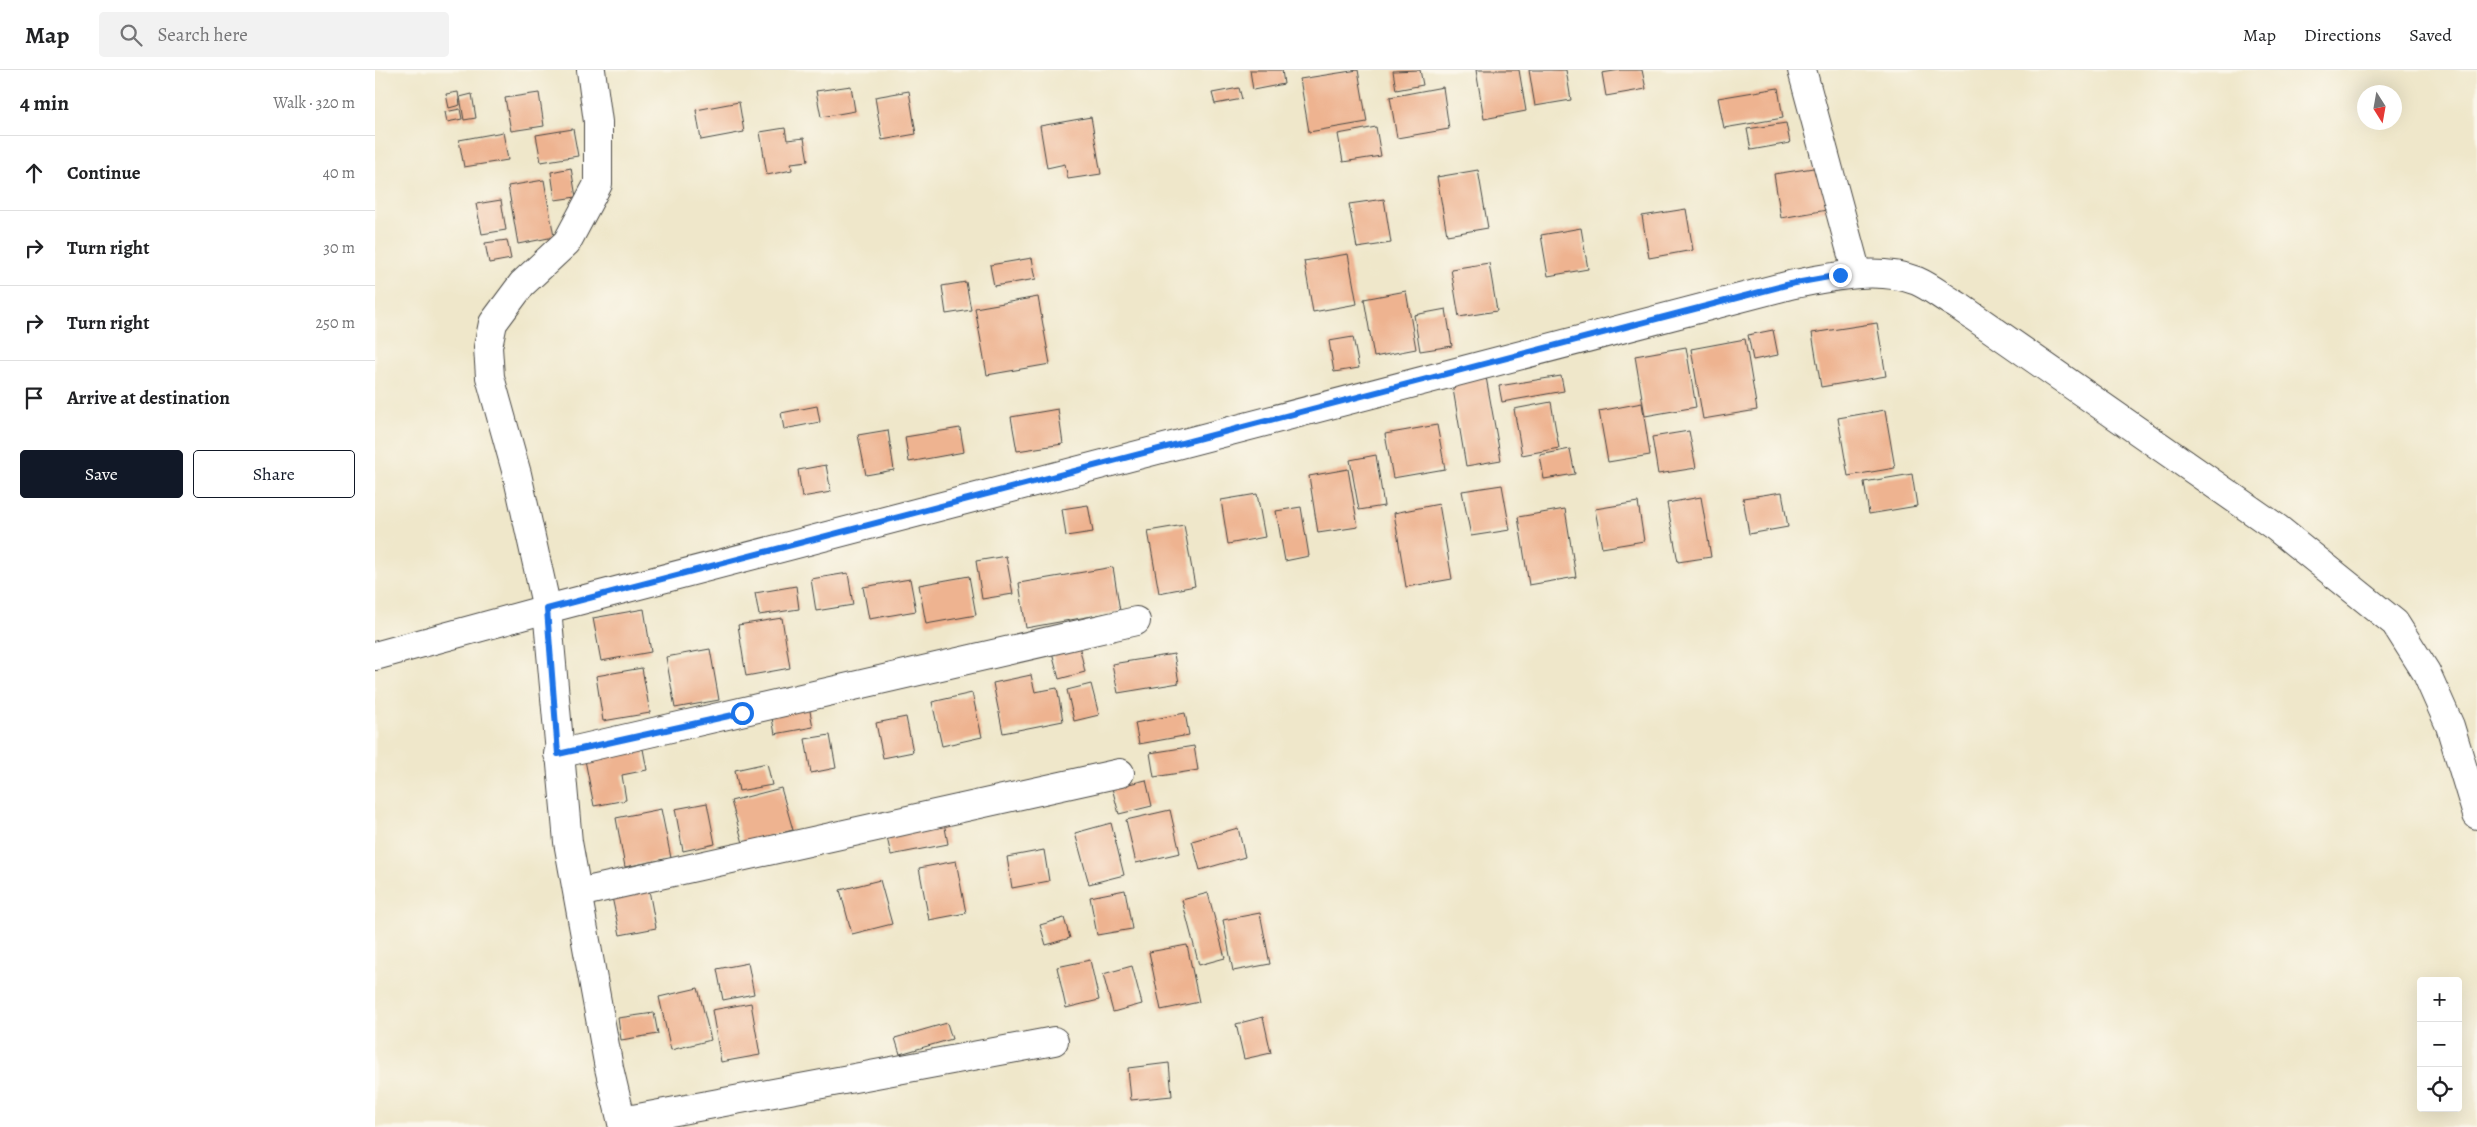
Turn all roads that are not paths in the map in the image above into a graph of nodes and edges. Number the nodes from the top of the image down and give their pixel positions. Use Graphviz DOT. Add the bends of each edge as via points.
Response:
graph roads {
  1 [pos="591,70"];
  2 [pos="1802,70"];
  3 [pos="1857,274"];
  4 [pos="547,609"];
  5 [pos="1136,621"];
  6 [pos="375,656"];
  7 [pos="558,754"];
  8 [pos="1121,773"];
  9 [pos="2477,815"];
  10 [pos="577,894"];
  11 [pos="1053,1041"];
  12 [pos="622,1124"];
  1 -- 4 [label="street" via="598,122 598,184 567,242 522,284 493,323 488,348 490,376 517,474"];
  2 -- 3 [label="street"];
  3 -- 4 [label="street" via="1790,284"];
  3 -- 9 [label="street" via="1917,281 1957,305 2277,528 2395,623 2426,672 2450,726"];
  4 -- 6 [label="street"];
  4 -- 7 [label="street"];
  5 -- 7 [label="street"];
  7 -- 10 [label="street"];
  8 -- 10 [label="street"];
  10 -- 12 [label="street"];
  11 -- 12 [label="street"];
}
